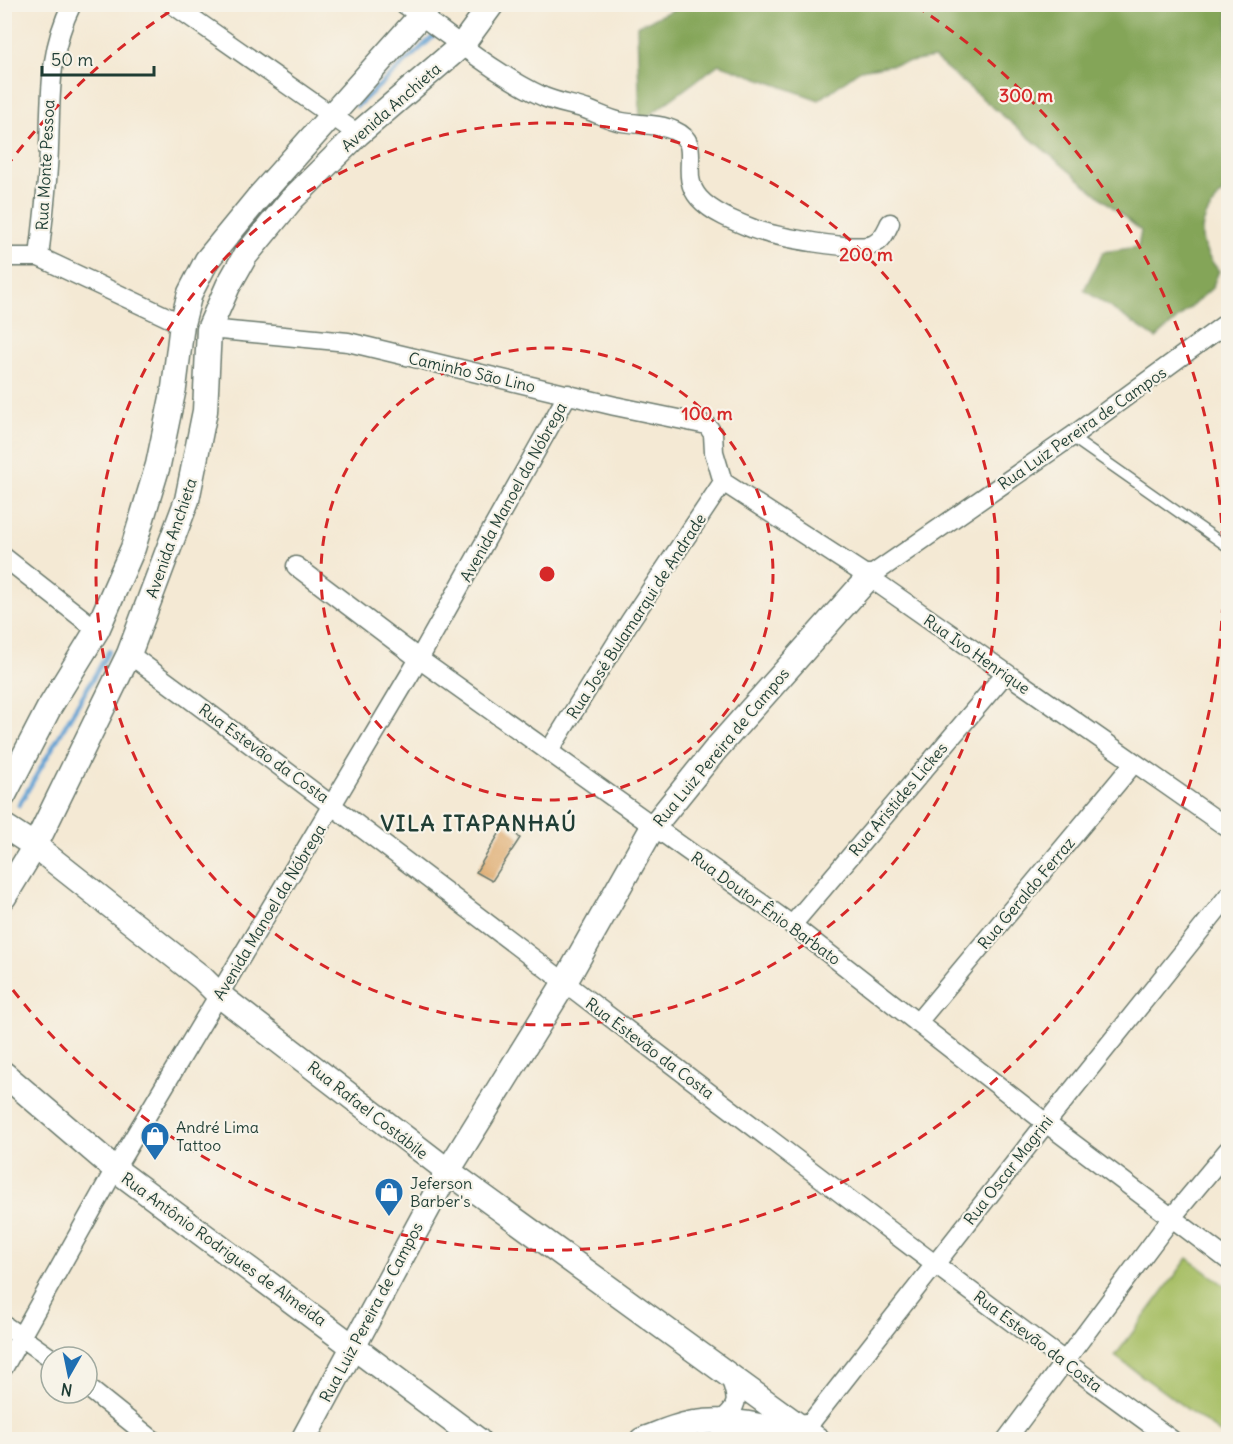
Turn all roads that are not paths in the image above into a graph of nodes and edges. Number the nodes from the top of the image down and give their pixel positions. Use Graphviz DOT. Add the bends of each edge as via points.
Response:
graph roads {
  1 [pos="72,4"];
  2 [pos="172,4"];
  3 [pos="492,4"];
  4 [pos="419,9"];
  5 [pos="462,45"];
  6 [pos="332,116"];
  7 [pos="358,134"];
  8 [pos="890,223"];
  9 [pos="4,256"];
  10 [pos="39,257"];
  11 [pos="1228,322"];
  12 [pos="182,324"];
  13 [pos="209,329"];
  14 [pos="568,394"];
  15 [pos="1071,437"];
  16 [pos="723,482"];
  17 [pos="1228,547"];
  18 [pos="4,557"];
  19 [pos="296,566"];
  20 [pos="868,577"];
  21 [pos="97,630"];
  22 [pos="129,654"];
  23 [pos="419,659"];
  24 [pos="1005,674"];
  25 [pos="549,751"];
  26 [pos="1134,763"];
  27 [pos="4,795"];
  28 [pos="333,804"];
  29 [pos="4,826"];
  30 [pos="653,826"];
  31 [pos="1228,828"];
  32 [pos="35,846"];
  33 [pos="1228,896"];
  34 [pos="4,897"];
  35 [pos="792,925"];
  36 [pos="565,982"];
  37 [pos="219,995"];
  38 [pos="917,1023"];
  39 [pos="4,1074"];
  40 [pos="1046,1123"];
  41 [pos="1228,1150"];
  42 [pos="115,1169"];
  43 [pos="448,1172"];
  44 [pos="1173,1216"];
  45 [pos="1228,1260"];
  46 [pos="934,1264"];
  47 [pos="4,1325"];
  48 [pos="22,1338"];
  49 [pos="354,1345"];
  50 [pos="39,1350"];
  51 [pos="1064,1361"];
  52 [pos="4,1366"];
  53 [pos="729,1374"];
  54 [pos="99,1397"];
  55 [pos="719,1422"];
  56 [pos="791,1432"];
  57 [pos="153,1440"];
  58 [pos="303,1440"];
  59 [pos="477,1440"];
  60 [pos="642,1440"];
  61 [pos="818,1440"];
  62 [pos="1006,1440"];
  63 [pos="1172,1440"];
  1 -- 10 [label="street, Rua Monte Pessoa" via="53,58"];
  2 -- 6 [label="street"];
  3 -- 5 [label="street, Avenida Anchieta"];
  4 -- 5 [label="street"];
  4 -- 6 [label="street, Avenida Anchieta"];
  5 -- 7 [label="street, Avenida Anchieta"];
  5 -- 8 [label="street" via="546,98 618,121 666,127 681,134 691,151 688,176 695,193 713,210 755,229 853,248 874,245"];
  6 -- 7 [label="street"];
  6 -- 12 [label="street, Avenida Anchieta" via="207,260 190,293"];
  7 -- 13 [label="street, Avenida Anchieta" via="292,199 245,256"];
  9 -- 10 [label="street"];
  10 -- 12 [label="street"];
  11 -- 15 [label="street, Rua Luiz Pereira de Campos"];
  12 -- 21 [label="street, Avenida Anchieta" via="158,465 134,548"];
  13 -- 14 [label="street, Caminho São Lino" via="348,342"];
  13 -- 22 [label="street, Avenida Anchieta" via="205,411 189,491"];
  14 -- 16 [label="street, Caminho São Lino" via="707,425 713,434"];
  14 -- 23 [label="street, Avenida Manoel da Nóbrega"];
  15 -- 17 [label="lane"];
  15 -- 20 [label="street, Rua Luiz Pereira de Campos"];
  16 -- 20 [label="street, Rua Ivo Henrique"];
  16 -- 25 [label="street, Rua José Bulamarqui de Andrade"];
  18 -- 21 [label="street"];
  19 -- 23 [label="street, Rua Doutor Ênio Barbato"];
  20 -- 24 [label="street, Rua Ivo Henrique"];
  20 -- 30 [label="street, Rua Luiz Pereira de Campos"];
  21 -- 27 [label="street, Avenida Anchieta" via="49,708"];
  22 -- 28 [label="street, Rua Estevão da Costa"];
  22 -- 32 [label="street, Avenida Anchieta"];
  23 -- 25 [label="street, Rua Doutor Ênio Barbato"];
  23 -- 28 [label="street, Avenida Manoel da Nóbrega"];
  24 -- 26 [label="street, Rua Ivo Henrique"];
  24 -- 35 [label="street, Rua Aristides Lickes"];
  25 -- 30 [label="street, Rua Doutor Ênio Barbato"];
  26 -- 31 [label="street, Rua Ivo Henrique"];
  26 -- 38 [label="street, Rua Geraldo Ferraz"];
  28 -- 36 [label="street, Rua Estevão da Costa"];
  28 -- 37 [label="street, Avenida Manoel da Nóbrega"];
  29 -- 32 [label="street, Rua Rafael Costábile"];
  30 -- 35 [label="street, Rua Doutor Ênio Barbato"];
  30 -- 36 [label="street, Rua Luiz Pereira de Campos"];
  32 -- 34 [label="street, Avenida Anchieta"];
  32 -- 37 [label="street, Rua Rafael Costábile"];
  33 -- 40 [label="street, Rua Oscar Magrini"];
  35 -- 38 [label="street, Rua Doutor Ênio Barbato"];
  36 -- 43 [label="street, Rua Luiz Pereira de Campos"];
  36 -- 46 [label="street, Rua Estevão da Costa"];
  37 -- 42 [label="street, Avenida Manoel da Nóbrega"];
  37 -- 43 [label="street, Rua Rafael Costábile"];
  38 -- 40 [label="street, Rua Doutor Ênio Barbato"];
  39 -- 42 [label="street, Rua Antônio Rodrigues de Almeida"];
  40 -- 44 [label="street, Rua Doutor Ênio Barbato"];
  40 -- 46 [label="street, Rua Oscar Magrini"];
  41 -- 44 [label="street"];
  42 -- 48 [label="street, Avenida Manoel da Nóbrega"];
  42 -- 49 [label="street, Rua Antônio Rodrigues de Almeida"];
  43 -- 49 [label="street, Rua Luiz Pereira de Campos"];
  43 -- 53 [label="street, Rua Rafael Costábile"];
  44 -- 45 [label="street, Rua Doutor Ênio Barbato"];
  44 -- 51 [label="street"];
  46 -- 51 [label="street, Rua Estevão da Costa"];
  46 -- 56 [label="street, Rua Oscar Magrini" via="813,1420"];
  47 -- 48 [label="street"];
  48 -- 50 [label="street"];
  48 -- 52 [label="street, Avenida Manoel da Nóbrega"];
  49 -- 58 [label="street, Rua Luiz Pereira de Campos"];
  49 -- 59 [label="street, Rua Antônio Rodrigues de Almeida"];
  51 -- 62 [label="street"];
  51 -- 63 [label="street, Rua Estevão da Costa"];
  53 -- 55 [label="street" via="736,1405"];
  53 -- 56 [label="street, Rua Rafael Costábile"];
  54 -- 57 [label="street"];
  55 -- 56 [label="street"];
  55 -- 60 [label="street" via="690,1424"];
  56 -- 61 [label="street, Rua Rafael Costábile"];
}
